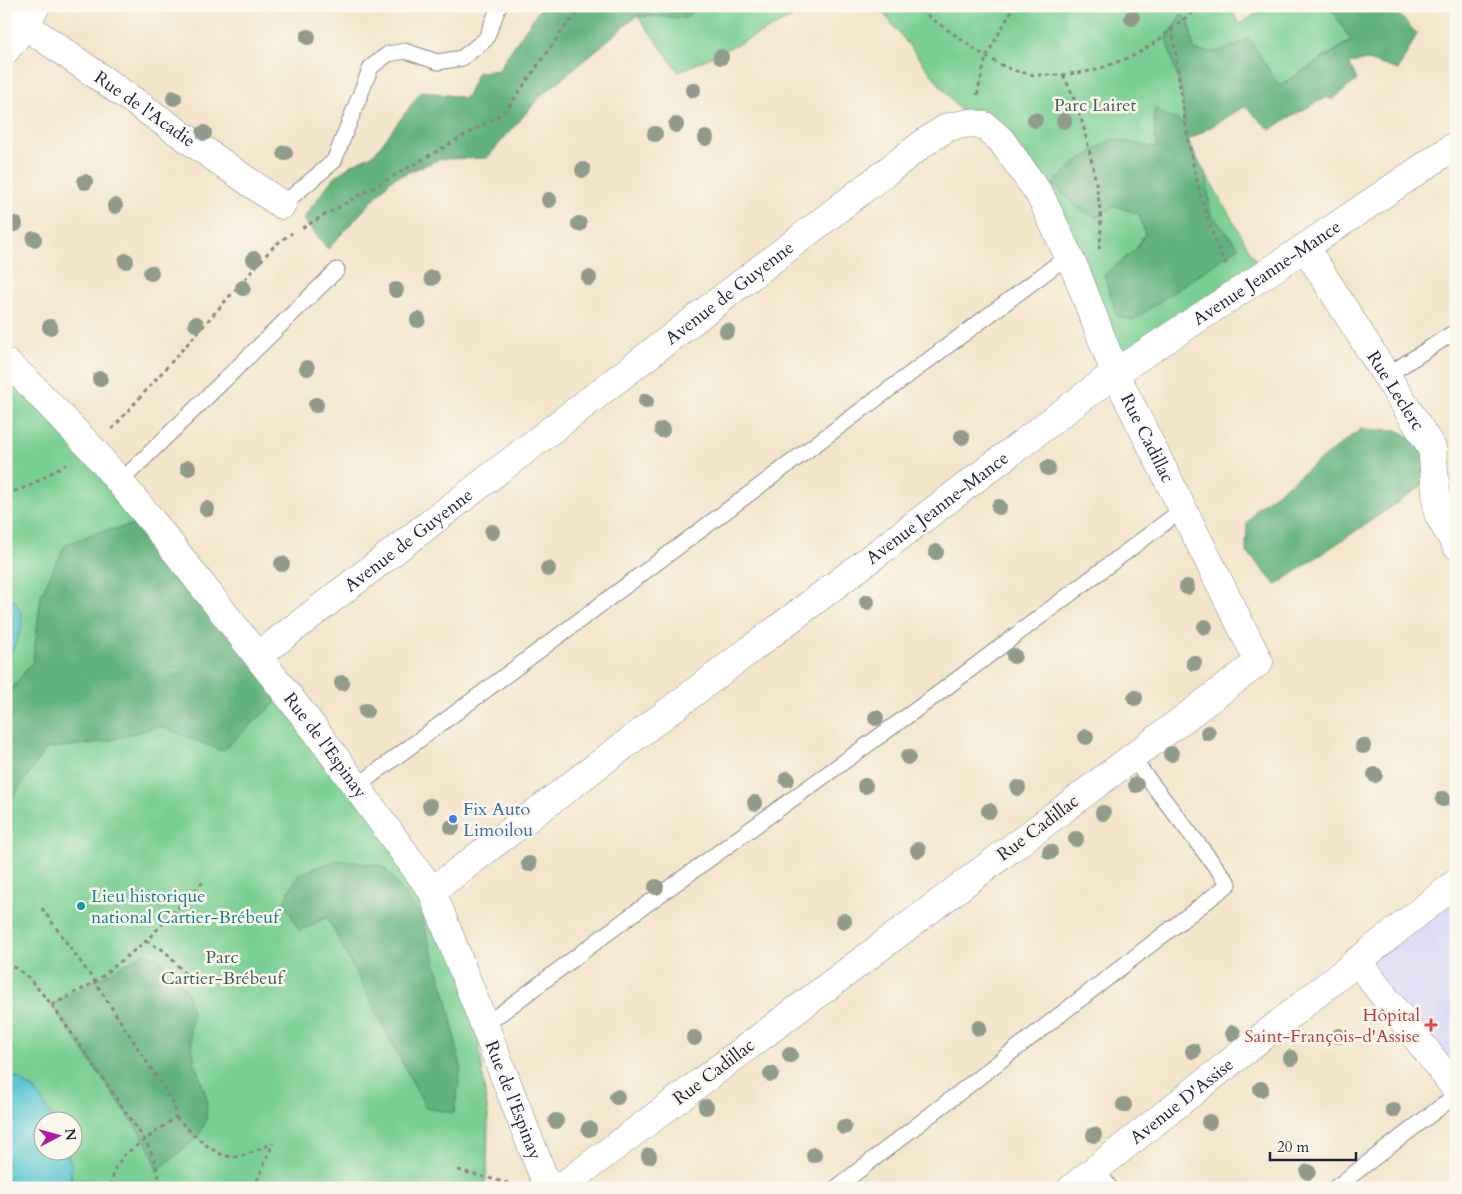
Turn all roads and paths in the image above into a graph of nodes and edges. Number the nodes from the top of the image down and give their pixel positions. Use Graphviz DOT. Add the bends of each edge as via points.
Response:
graph roads {
  1 [pos="499,6"];
  2 [pos="586,6"];
  3 [pos="914,6"];
  4 [pos="1014,6"];
  5 [pos="1201,6"];
  6 [pos="22,15"];
  7 [pos="1172,28"];
  8 [pos="6,50"];
  9 [pos="986,57"];
  10 [pos="1063,75"];
  11 [pos="970,122"];
  12 [pos="1456,145"];
  13 [pos="282,205"];
  14 [pos="1304,247"];
  15 [pos="1073,265"];
  16 [pos="337,270"];
  17 [pos="1242,289"];
  18 [pos="1456,331"];
  19 [pos="6,363"];
  20 [pos="1115,373"];
  21 [pos="1386,376"];
  22 [pos="93,450"];
  23 [pos="120,482"];
  24 [pos="6,492"];
  25 [pos="1447,508"];
  26 [pos="1183,509"];
  27 [pos="1456,545"];
  28 [pos="258,656"];
  29 [pos="1132,758"];
  30 [pos="356,787"];
  31 [pos="203,882"];
  32 [pos="1456,883"];
  33 [pos="432,892"];
  34 [pos="42,908"];
  35 [pos="146,941"];
  36 [pos="1357,961"];
  37 [pos="6,962"];
  38 [pos="95,982"];
  39 [pos="192,986"];
  40 [pos="52,1005"];
  41 [pos="484,1026"];
  42 [pos="1456,1089"];
  43 [pos="1456,1095"];
  44 [pos="176,1117"];
  45 [pos="145,1140"];
  46 [pos="458,1170"];
  47 [pos="1103,1179"];
  48 [pos="110,1188"];
  49 [pos="162,1188"];
  50 [pos="254,1188"];
  51 [pos="524,1188"];
  52 [pos="548,1188"];
  53 [pos="560,1188"];
  54 [pos="836,1188"];
  55 [pos="1072,1188"];
  56 [pos="1335,1188"];
  1 -- 13 [label="lane" via="486,39 462,58 438,62 405,50 388,54 371,67 334,161"];
  2 -- 22 [label="path" via="564,28 507,109 281,239"];
  3 -- 9 [label="path"];
  4 -- 9 [label="path"];
  5 -- 7 [label="path"];
  6 -- 8 [label="street"];
  6 -- 13 [label="street, Rue de l'Acadie"];
  7 -- 10 [label="path" via="1133,56 1096,70"];
  7 -- 17 [label="path" via="1187,141 1196,181 1219,253"];
  9 -- 10 [label="path" via="1012,70 1034,75"];
  9 -- 11 [label="path"];
  10 -- 15 [label="path" via="1082,119 1100,203 1102,234 1096,264"];
  11 -- 15 [label="street" via="984,126 1001,140 1040,195"];
  11 -- 28 [label="street, Avenue de Guyenne" via="948,127 925,142"];
  12 -- 14 [label="street, Avenue Jeanne-Mance"];
  14 -- 17 [label="street, Avenue Jeanne-Mance"];
  14 -- 21 [label="street, Rue Leclerc"];
  15 -- 20 [label="street"];
  15 -- 30 [label="lane"];
  16 -- 23 [label="lane"];
  17 -- 20 [label="street, Avenue Jeanne-Mance"];
  18 -- 21 [label="lane"];
  19 -- 22 [label="street, Rue de l'Espinay" via="26,379"];
  20 -- 26 [label="street, Rue Cadillac"];
  20 -- 33 [label="street, Avenue Jeanne-Mance"];
  21 -- 25 [label="street, Rue Leclerc" via="1432,448"];
  22 -- 23 [label="street, Rue de l'Espinay"];
  22 -- 24 [label="path" via="38,481 14,492"];
  23 -- 28 [label="street, Rue de l'Espinay"];
  25 -- 27 [label="street, Rue Leclerc"];
  26 -- 29 [label="street, Rue Cadillac" via="1259,662"];
  26 -- 41 [label="lane" via="935,696"];
  28 -- 30 [label="street, Rue de l'Espinay"];
  29 -- 53 [label="street, Rue Cadillac"];
  29 -- 54 [label="lane" via="1229,884"];
  30 -- 33 [label="street, Rue de l'Espinay"];
  31 -- 35 [label="path"];
  32 -- 36 [label="street, Avenue D'Assise"];
  33 -- 41 [label="street, Rue de l'Espinay"];
  34 -- 38 [label="path"];
  35 -- 38 [label="path"];
  35 -- 39 [label="path" via="165,951"];
  36 -- 42 [label="street"];
  36 -- 47 [label="street, Avenue D'Assise"];
  37 -- 40 [label="path" via="26,975"];
  38 -- 40 [label="path"];
  38 -- 44 [label="path" via="174,1104"];
  40 -- 45 [label="path"];
  41 -- 52 [label="street, Rue de l'Espinay"];
  43 -- 56 [label="lane"];
  44 -- 45 [label="path"];
  44 -- 50 [label="path" via="219,1153 234,1157 273,1143"];
  45 -- 48 [label="path" via="124,1155 115,1168"];
  45 -- 49 [label="path"];
  46 -- 51 [label="path"];
  47 -- 55 [label="street, Avenue D'Assise"];
}
